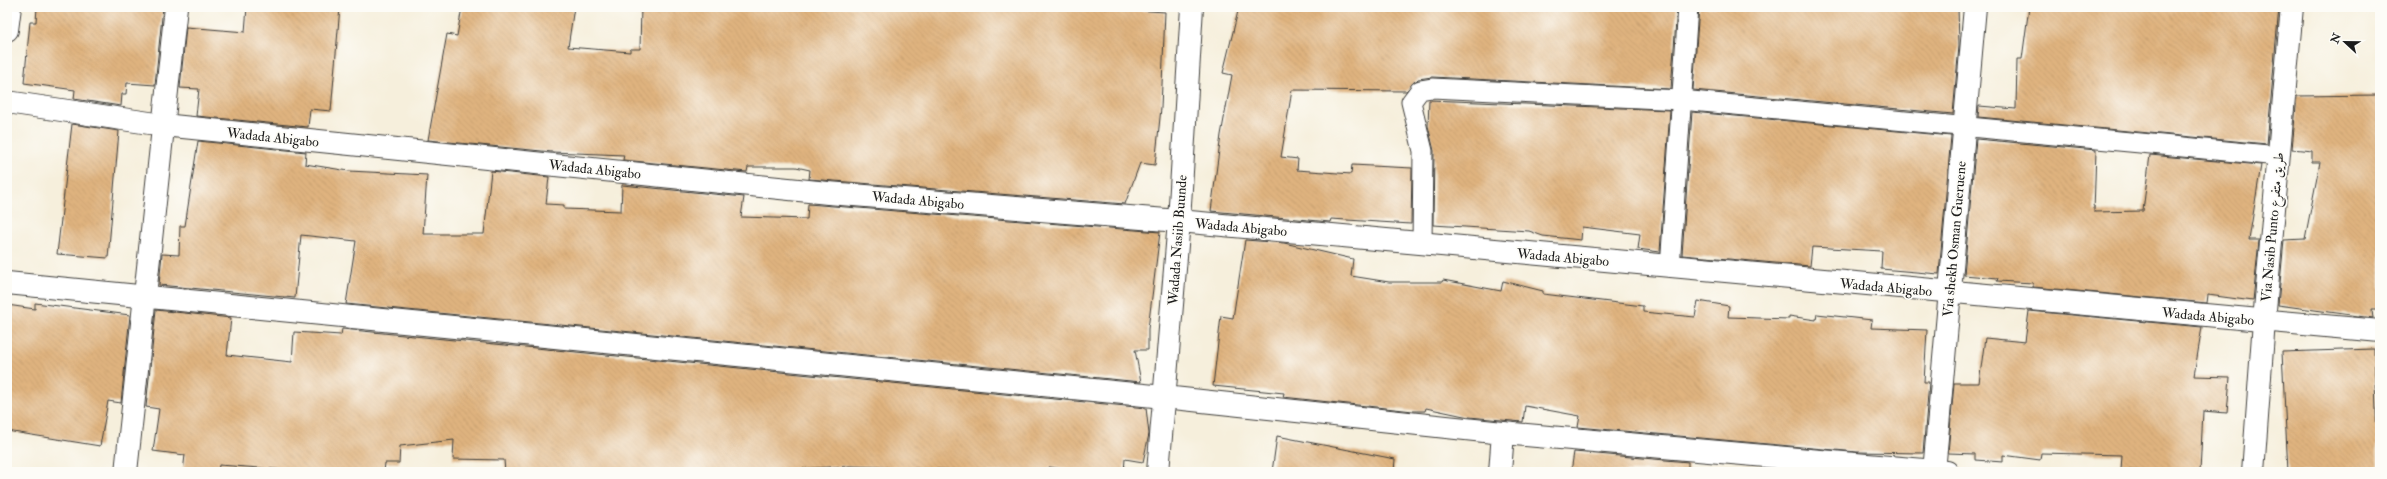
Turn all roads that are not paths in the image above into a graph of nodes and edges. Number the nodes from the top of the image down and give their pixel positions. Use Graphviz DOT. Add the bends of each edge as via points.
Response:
graph roads {
  1 [pos="10,7"];
  2 [pos="176,7"];
  3 [pos="1192,7"];
  4 [pos="1688,7"];
  5 [pos="1975,7"];
  6 [pos="2292,7"];
  7 [pos="7,30"];
  8 [pos="1681,100"];
  9 [pos="7,102"];
  10 [pos="163,125"];
  11 [pos="1964,127"];
  12 [pos="2278,156"];
  13 [pos="1179,222"];
  14 [pos="1422,244"];
  15 [pos="1670,267"];
  16 [pos="7,282"];
  17 [pos="1949,293"];
  18 [pos="144,297"];
  19 [pos="2264,321"];
  20 [pos="2380,331"];
  21 [pos="1164,397"];
  22 [pos="1503,433"];
  23 [pos="126,472"];
  24 [pos="1158,472"];
  25 [pos="1500,472"];
  26 [pos="1938,472"];
  27 [pos="2253,472"];
  1 -- 7 [label="street"];
  2 -- 10 [label="street"];
  3 -- 13 [label="street, Wadada Nasiib Buunde"];
  4 -- 8 [label="lane"];
  5 -- 11 [label="street, Via shekh Osman Gueruene"];
  6 -- 12 [label="street, Via Nasib Punto طريق متفرع"];
  8 -- 11 [label="lane"];
  8 -- 14 [label="lane" via="1432,88 1420,90 1411,102 1423,151"];
  8 -- 15 [label="lane"];
  9 -- 10 [label="street, Wadada Abigabo"];
  10 -- 13 [label="street, Wadada Abigabo" via="828,193"];
  10 -- 18 [label="street"];
  11 -- 12 [label="lane"];
  11 -- 17 [label="street, Via shekh Osman Gueruene"];
  12 -- 19 [label="street, Via Nasib Punto طريق متفرع"];
  13 -- 14 [label="street, Wadada Abigabo"];
  13 -- 21 [label="street, Wadada Nasiib Buunde"];
  14 -- 15 [label="street, Wadada Abigabo"];
  15 -- 17 [label="street, Wadada Abigabo"];
  16 -- 18 [label="street"];
  17 -- 19 [label="street, Wadada Abigabo"];
  17 -- 26 [label="street, Via shekh Osman Gueruene"];
  18 -- 21 [label="street"];
  18 -- 23 [label="street"];
  19 -- 20 [label="street, Wadada Abigabo"];
  19 -- 27 [label="street, Via Nasib Punto طريق متفرع"];
  21 -- 22 [label="street"];
  21 -- 24 [label="street, Wadada Nasiib Buunde"];
  22 -- 25 [label="street"];
  22 -- 26 [label="street"];
}
